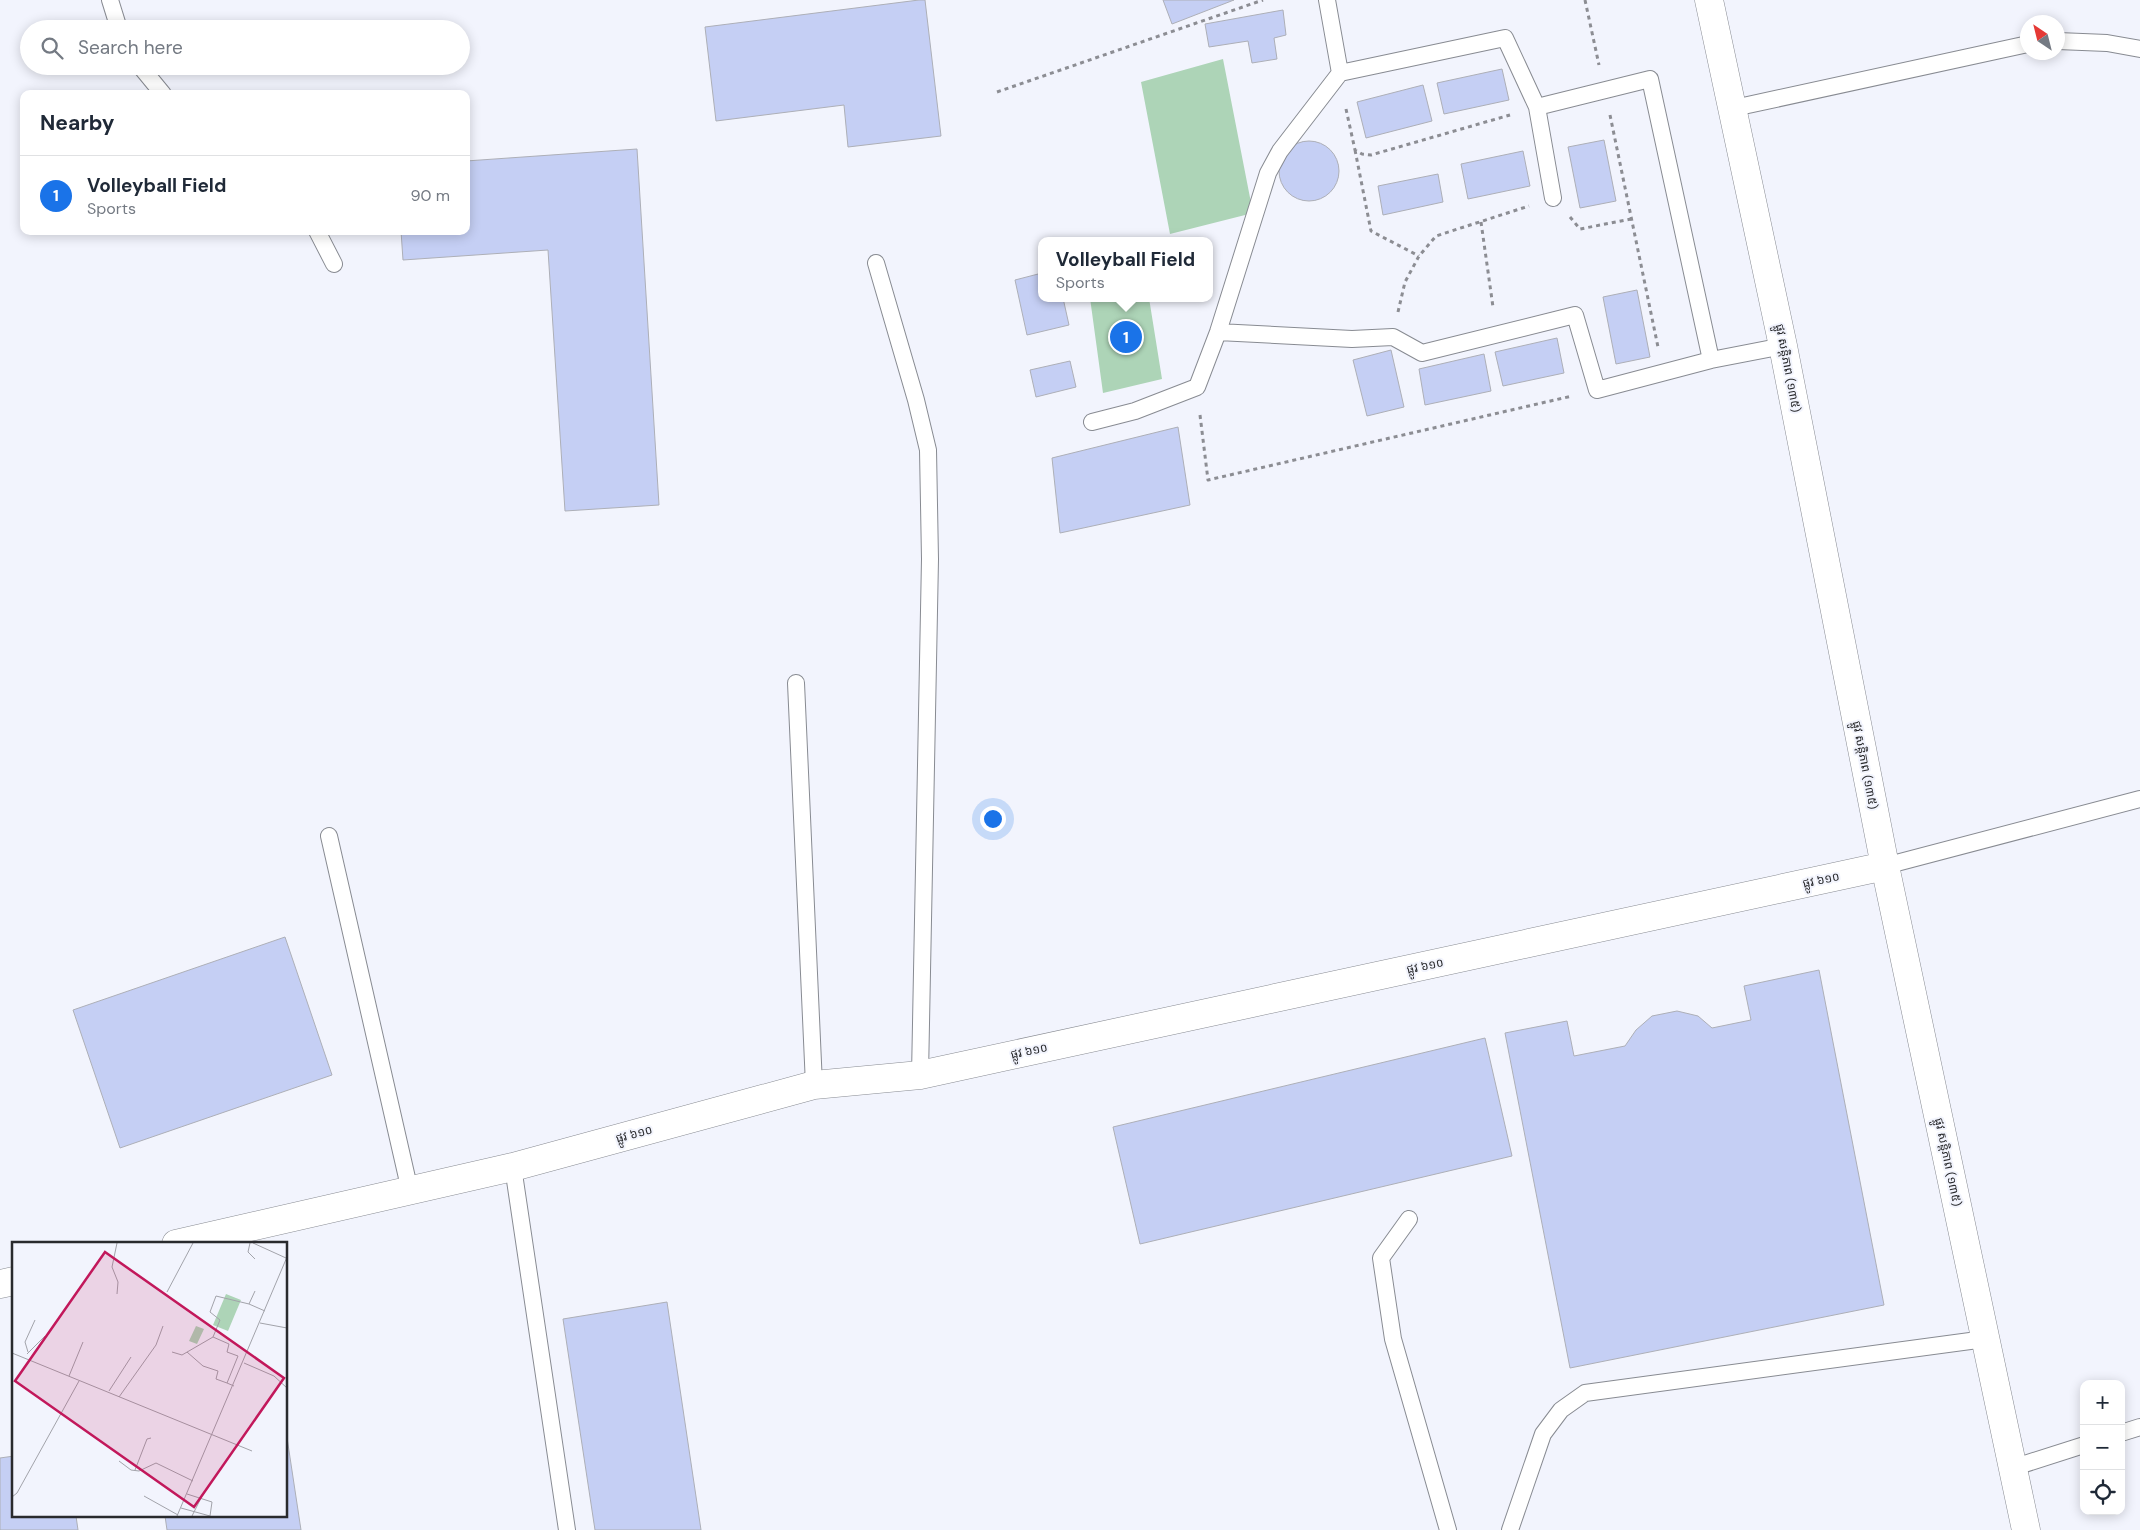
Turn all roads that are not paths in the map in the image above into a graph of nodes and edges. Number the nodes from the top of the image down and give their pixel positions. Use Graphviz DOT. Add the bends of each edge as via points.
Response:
graph roads {
  1 [pos="110,0"];
  2 [pos="1326,0"];
  3 [pos="1709,0"];
  4 [pos="116,20"];
  5 [pos="2065,41"];
  6 [pos="2020,46"];
  7 [pos="2140,48"];
  8 [pos="1340,73"];
  9 [pos="147,75"];
  10 [pos="160,90"];
  11 [pos="1537,107"];
  12 [pos="1734,108"];
  13 [pos="1553,198"];
  14 [pos="319,235"];
  15 [pos="876,263"];
  16 [pos="334,264"];
  17 [pos="1218,332"];
  18 [pos="1783,346"];
  19 [pos="1711,360"];
  20 [pos="1092,422"];
  21 [pos="796,683"];
  22 [pos="2140,799"];
  23 [pos="329,836"];
  24 [pos="1885,866"];
  25 [pos="920,1075"];
  26 [pos="814,1085"];
  27 [pos="514,1167"];
  28 [pos="410,1190"];
  29 [pos="1409,1219"];
  30 [pos="185,1242"];
  31 [pos="1985,1339"];
  32 [pos="2140,1426"];
  33 [pos="2125,1431"];
  34 [pos="2080,1446"];
  35 [pos="2012,1468"];
  36 [pos="567,1530"];
  37 [pos="1448,1530"];
  38 [pos="1510,1530"];
  39 [pos="2026,1530"];
  1 -- 4 [label="lane"];
  2 -- 8 [label="lane"];
  3 -- 12 [label="street, ផ្លូវ សន្តិភាព (១៣៥)"];
  5 -- 7 [label="lane"];
  6 -- 12 [label="lane"];
  8 -- 11 [label="lane" via="1505,38"];
  8 -- 17 [label="lane" via="1280,151 1268,173"];
  9 -- 10 [label="lane"];
  11 -- 13 [label="lane"];
  11 -- 19 [label="lane" via="1650,79"];
  12 -- 18 [label="street, ផ្លូវ សន្តិភាព (១៣៥)"];
  14 -- 16 [label="lane"];
  15 -- 25 [label="lane" via="928,450 930,559"];
  17 -- 19 [label="lane" via="1352,339 1393,337 1422,353 1575,315 1596,390"];
  17 -- 20 [label="lane" via="1197,387 1135,412"];
  18 -- 19 [label="lane"];
  18 -- 24 [label="street, ផ្លូវ សន្តិភាព (១៣៥)"];
  21 -- 26 [label="lane"];
  22 -- 24 [label="lane"];
  23 -- 28 [label="lane"];
  24 -- 25 [label="street, ផ្លូវ ៦១០"];
  24 -- 31 [label="street, ផ្លូវ សន្តិភាព (១៣៥)"];
  25 -- 26 [label="street, ផ្លូវ ៦១០"];
  26 -- 27 [label="street, ផ្លូវ ៦១០"];
  27 -- 28 [label="street, ផ្លូវ ៦១០"];
  27 -- 36 [label="lane"];
  28 -- 30 [label="street, ផ្លូវ ៦១០"];
  29 -- 37 [label="lane" via="1381,1258 1393,1339"];
  31 -- 35 [label="street, ផ្លូវ សន្តិភាព (១៣៥)"];
  31 -- 38 [label="lane" via="1585,1393 1561,1410 1543,1434"];
  32 -- 33 [label="lane"];
  34 -- 35 [label="lane"];
  35 -- 39 [label="street, ផ្លូវ សន្តិភាព (១៣៥)"];
}
